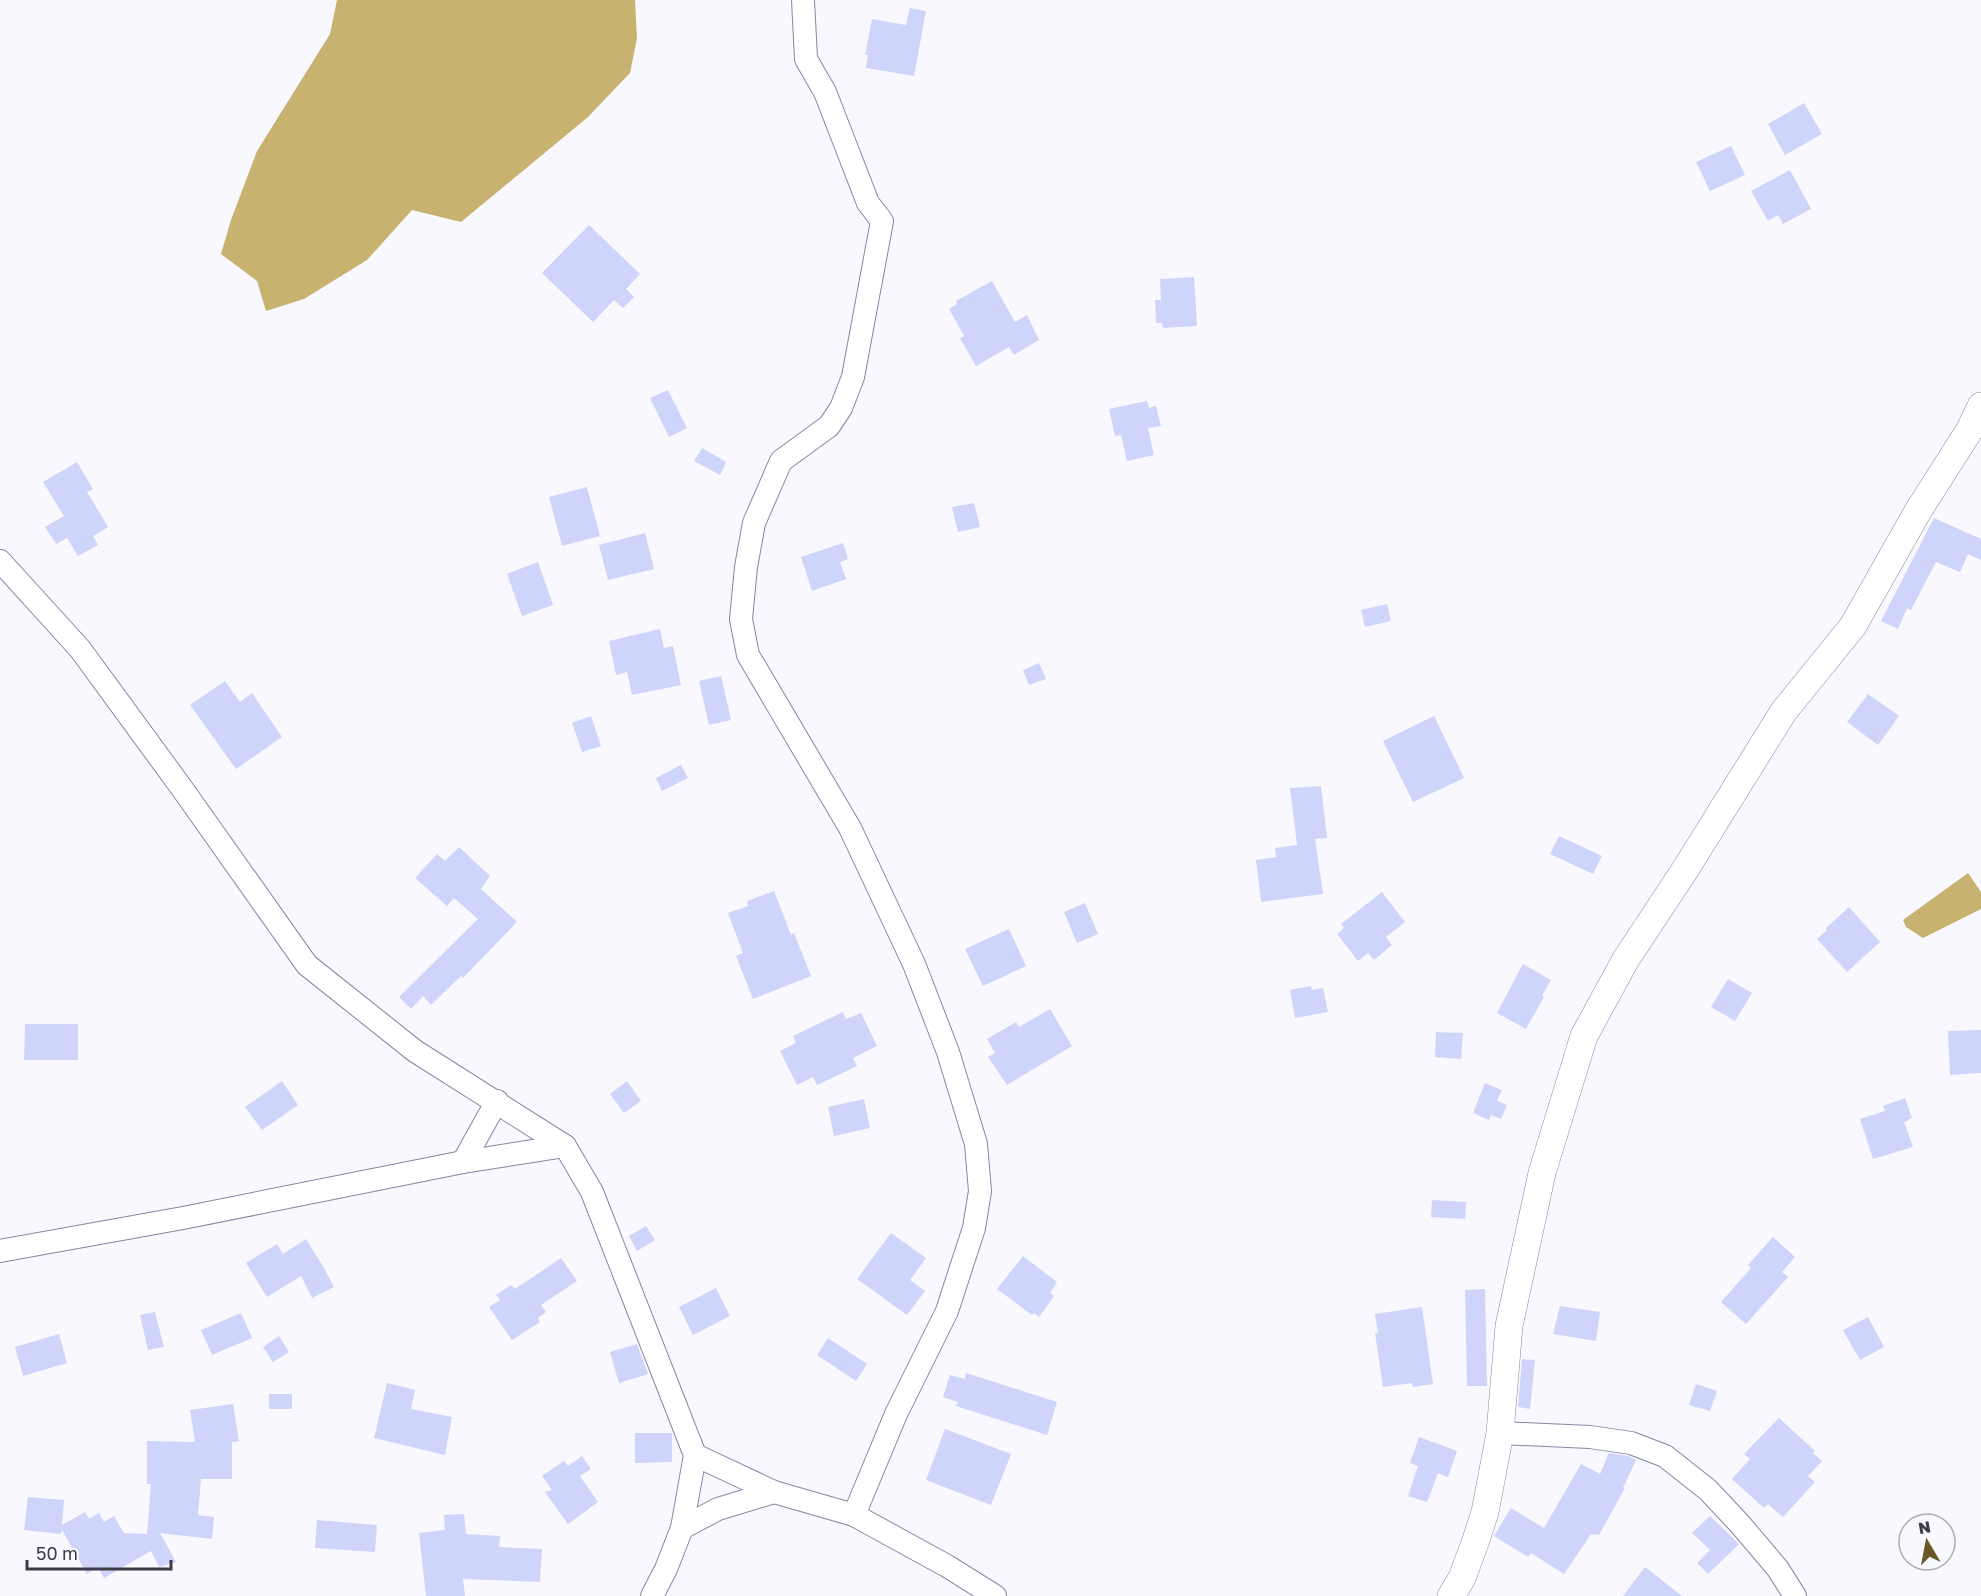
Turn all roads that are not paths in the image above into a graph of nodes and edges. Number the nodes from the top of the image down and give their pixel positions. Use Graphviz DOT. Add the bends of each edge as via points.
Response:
graph roads {
  1 [pos="803,0"];
  2 [pos="1981,406"];
  3 [pos="0,561"];
  4 [pos="497,1101"];
  5 [pos="565,1146"];
  6 [pos="464,1162"];
  7 [pos="0,1251"];
  8 [pos="1500,1433"];
  9 [pos="695,1455"];
  10 [pos="774,1492"];
  11 [pos="854,1515"];
  12 [pos="682,1528"];
  13 [pos="652,1596"];
  14 [pos="995,1596"];
  15 [pos="1451,1596"];
  16 [pos="1795,1596"];
  1 -- 11 [label="street" via="806,59 825,92 868,203 882,221 853,377 829,426 781,461 754,523 741,619 748,655 850,828 914,964 948,1052 976,1144 980,1191 974,1228 946,1311 896,1414"];
  2 -- 8 [label="street" via="1853,626 1784,711 1626,959 1584,1036 1542,1173 1509,1326"];
  3 -- 4 [label="street" via="80,649 307,965 416,1051"];
  4 -- 5 [label="street"];
  4 -- 6 [label="street"];
  5 -- 6 [label="street"];
  5 -- 9 [label="street" via="592,1191"];
  6 -- 7 [label="street"];
  8 -- 15 [label="street" via="1485,1512 1462,1578"];
  8 -- 16 [label="street" via="1590,1437 1631,1443 1665,1456 1708,1490 1739,1523"];
  9 -- 10 [label="street"];
  9 -- 12 [label="street"];
  10 -- 11 [label="street"];
  10 -- 12 [label="street" via="718,1509"];
  11 -- 14 [label="street"];
  12 -- 13 [label="street"];
}
